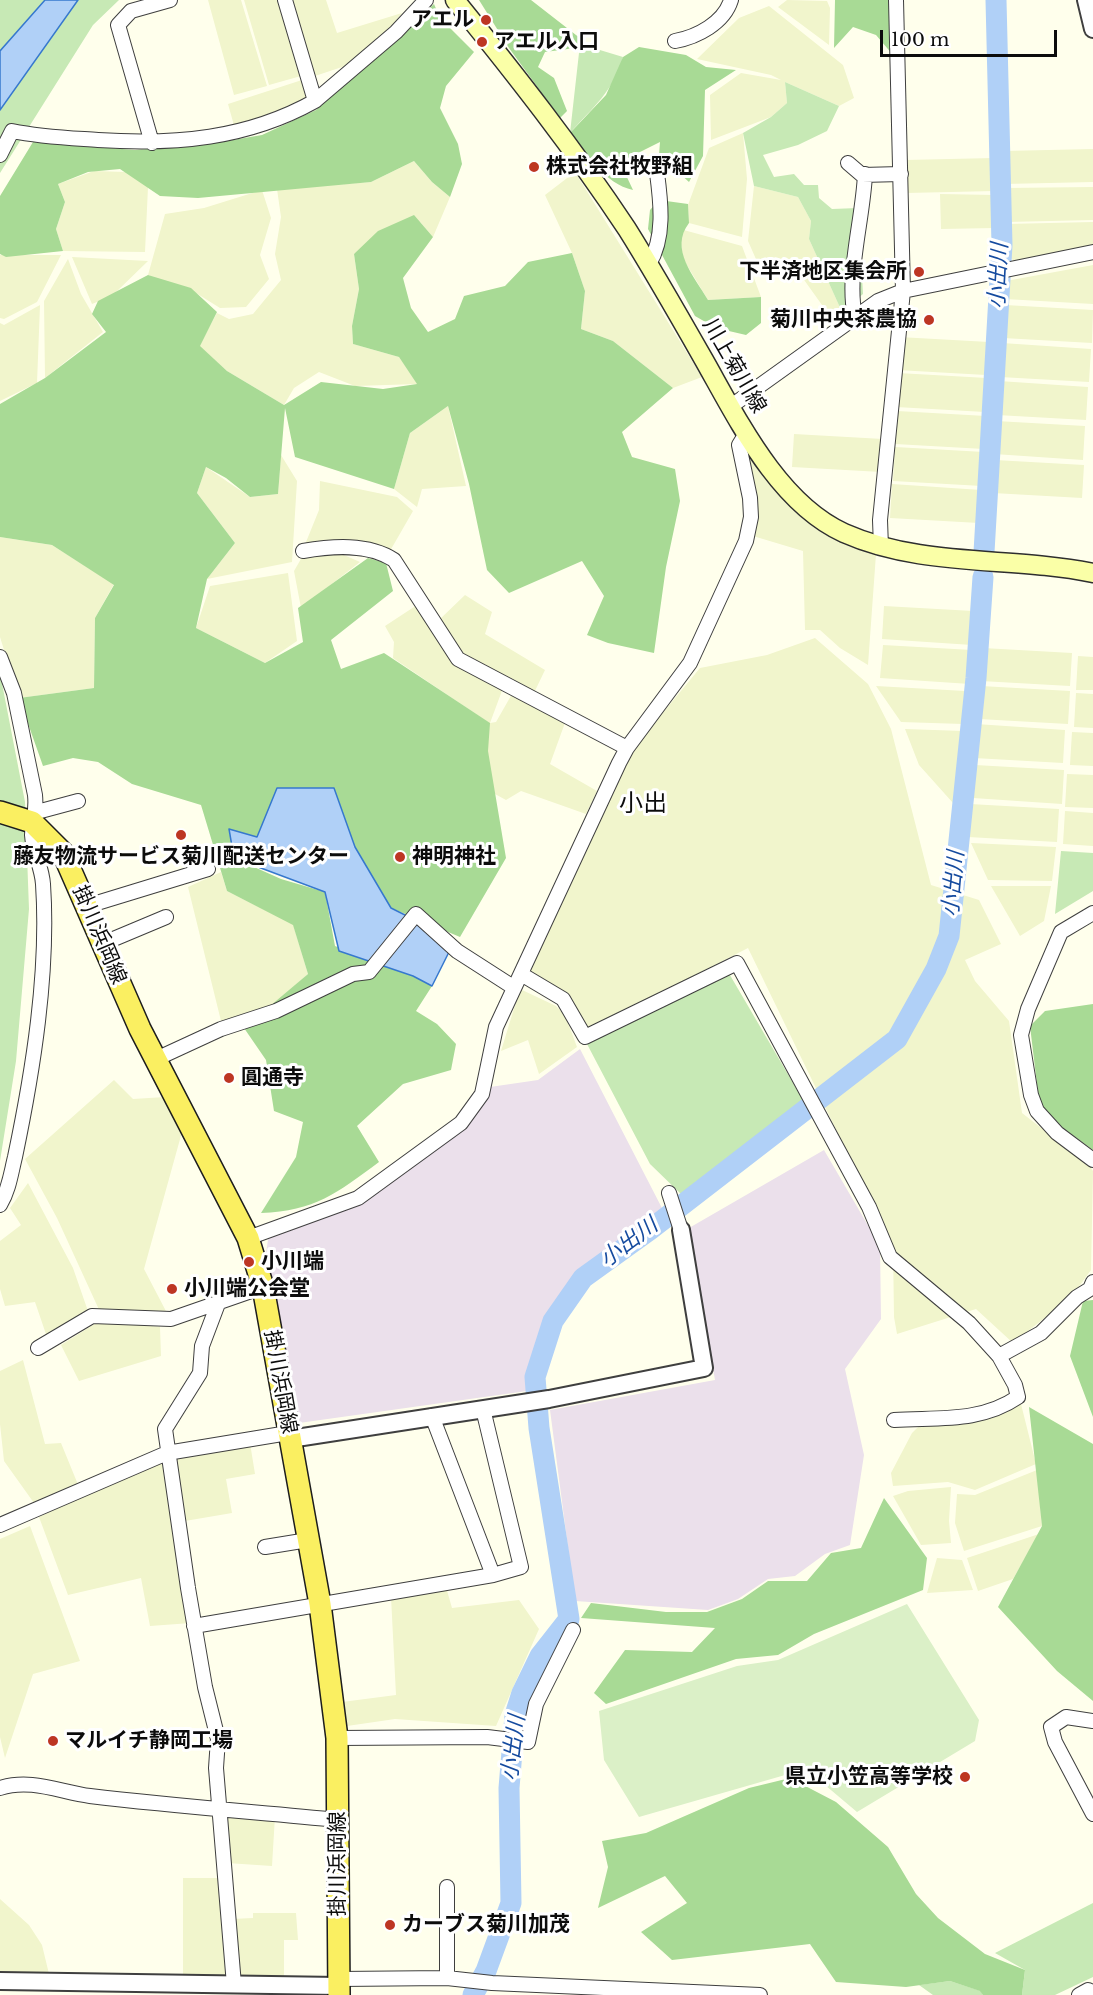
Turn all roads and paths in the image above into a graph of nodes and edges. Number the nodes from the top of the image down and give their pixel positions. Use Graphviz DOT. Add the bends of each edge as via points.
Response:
graph roads {
  1 [pos="170,0"];
  2 [pos="285,0"];
  3 [pos="426,0"];
  4 [pos="455,0"];
  5 [pos="731,0"];
  6 [pos="896,0"];
  7 [pos="1086,0"];
  8 [pos="1093,29"];
  9 [pos="675,41"];
  10 [pos="315,101"];
  11 [pos="152,143"];
  12 [pos="0,155"];
  13 [pos="848,163"];
  14 [pos="657,173"];
  15 [pos="865,174"];
  16 [pos="901,174"];
  17 [pos="1093,252"];
  18 [pos="649,264"];
  19 [pos="903,291"];
  20 [pos="855,317"];
  21 [pos="730,407"];
  22 [pos="747,432"];
  23 [pos="880,547"];
  24 [pos="303,552"];
  25 [pos="1093,573"];
  26 [pos="0,657"];
  27 [pos="627,748"];
  28 [pos="78,801"];
  29 [pos="0,812"];
  30 [pos="33,819"];
  31 [pos="208,869"];
  32 [pos="87,906"];
  33 [pos="1093,913"];
  34 [pos="166,917"];
  35 [pos="104,943"];
  36 [pos="521,974"];
  37 [pos="513,987"];
  38 [pos="156,1059"];
  39 [pos="1093,1160"];
  40 [pos="670,1198"];
  41 [pos="0,1205"];
  42 [pos="680,1224"];
  43 [pos="248,1238"];
  44 [pos="1093,1282"];
  45 [pos="263,1287"];
  46 [pos="219,1301"];
  47 [pos="38,1348"];
  48 [pos="999,1356"];
  49 [pos="483,1408"];
  50 [pos="432,1416"];
  51 [pos="894,1420"];
  52 [pos="289,1436"];
  53 [pos="167,1453"];
  54 [pos="0,1525"];
  55 [pos="308,1540"];
  56 [pos="265,1547"];
  57 [pos="493,1575"];
  58 [pos="320,1604"];
  59 [pos="194,1626"];
  60 [pos="573,1630"];
  61 [pos="1093,1721"];
  62 [pos="337,1738"];
  63 [pos="0,1788"];
  64 [pos="219,1809"];
  65 [pos="1093,1814"];
  66 [pos="338,1820"];
  67 [pos="447,1887"];
  68 [pos="447,1978"];
  69 [pos="0,1981"];
  70 [pos="234,1985"];
  71 [pos="339,1987"];
  72 [pos="80,1990"];
  73 [pos="1093,1992"];
  74 [pos="760,1995"];
  75 [pos="1079,1995"];
  1 -- 11 [label="street" via="131,11 118,25"];
  2 -- 10 [label="street"];
  3 -- 10 [label="street" via="396,32"];
  4 -- 18 [label="main road, 川上菊川線" via="577,156"];
  5 -- 9 [label="street" via="723,16 695,37"];
  6 -- 16 [label="street"];
  7 -- 8 [label="street"];
  10 -- 11 [label="street" via="259,127 200,139"];
  11 -- 12 [label="street" via="12,131"];
  13 -- 15 [label="street"];
  14 -- 18 [label="street" via="661,214 657,251"];
  15 -- 16 [label="street"];
  15 -- 20 [label="street" via="851,300"];
  16 -- 19 [label="street"];
  17 -- 19 [label="street"];
  18 -- 21 [label="main road, 川上菊川線"];
  19 -- 20 [label="street"];
  19 -- 23 [label="street"];
  20 -- 21 [label="street"];
  21 -- 22 [label="main road, 川上菊川線"];
  22 -- 23 [label="main road, 川上菊川線" via="780,482 808,510 842,532"];
  22 -- 27 [label="street" via="739,445 750,498 746,541 690,663"];
  23 -- 25 [label="main road, 川上菊川線" via="919,556 1016,562"];
  24 -- 27 [label="street" via="333,546 384,553 394,560 458,659"];
  26 -- 30 [label="street" via="14,693"];
  27 -- 36 [label="street"];
  28 -- 30 [label="street"];
  29 -- 30 [label="main road, 掛川浜岡線"];
  30 -- 32 [label="main road, 掛川浜岡線" via="63,853"];
  30 -- 41 [label="street" via="35,852 43,882 42,960 24,1114 10,1182"];
  31 -- 32 [label="street"];
  32 -- 35 [label="main road, 掛川浜岡線"];
  33 -- 39 [label="street" via="1061,932 1021,1035 1037,1111 1057,1133"];
  34 -- 35 [label="street"];
  35 -- 38 [label="main road, 掛川浜岡線"];
  36 -- 37 [label="street"];
  36 -- 48 [label="street" via="563,999 585,1037 737,963 869,1207 890,1257 969,1323"];
  37 -- 38 [label="street" via="457,951 416,914 369,972 353,974 276,1011 221,1029"];
  37 -- 43 [label="street" via="496,1027 482,1094 461,1123 358,1198"];
  38 -- 43 [label="main road, 掛川浜岡線"];
  40 -- 42 [label="street"];
  42 -- 49 [label="street" via="704,1368"];
  43 -- 45 [label="main road, 掛川浜岡線"];
  44 -- 48 [label="street" via="1041,1333"];
  45 -- 46 [label="street"];
  45 -- 52 [label="main road, 掛川浜岡線"];
  46 -- 47 [label="street" via="171,1319 92,1316"];
  46 -- 53 [label="street" via="202,1346 200,1373 165,1429"];
  48 -- 51 [label="street" via="1018,1397 1010,1402 969,1418"];
  49 -- 50 [label="street"];
  49 -- 57 [label="street" via="521,1567"];
  50 -- 52 [label="street"];
  50 -- 57 [label="street"];
  52 -- 53 [label="street"];
  52 -- 55 [label="main road, 掛川浜岡線"];
  53 -- 54 [label="street"];
  53 -- 59 [label="street"];
  55 -- 56 [label="street"];
  55 -- 58 [label="main road, 掛川浜岡線"];
  57 -- 58 [label="street"];
  58 -- 59 [label="street"];
  58 -- 62 [label="main road, 掛川浜岡線"];
  59 -- 64 [label="street" via="218,1739"];
  60 -- 62 [label="street" via="536,1704 528,1742"];
  61 -- 65 [label="street" via="1066,1717 1051,1727"];
  62 -- 66 [label="main road, 掛川浜岡線"];
  63 -- 64 [label="street" via="13,1783 36,1785 87,1796"];
  64 -- 66 [label="street"];
  64 -- 70 [label="street"];
  66 -- 71 [label="main road, 掛川浜岡線"];
  67 -- 68 [label="street"];
  68 -- 71 [label="street"];
  68 -- 74 [label="street"];
  69 -- 72 [label="street"];
  70 -- 71 [label="street"];
  70 -- 72 [label="street"];
  73 -- 75 [label="street" via="1088,1990"];
}
